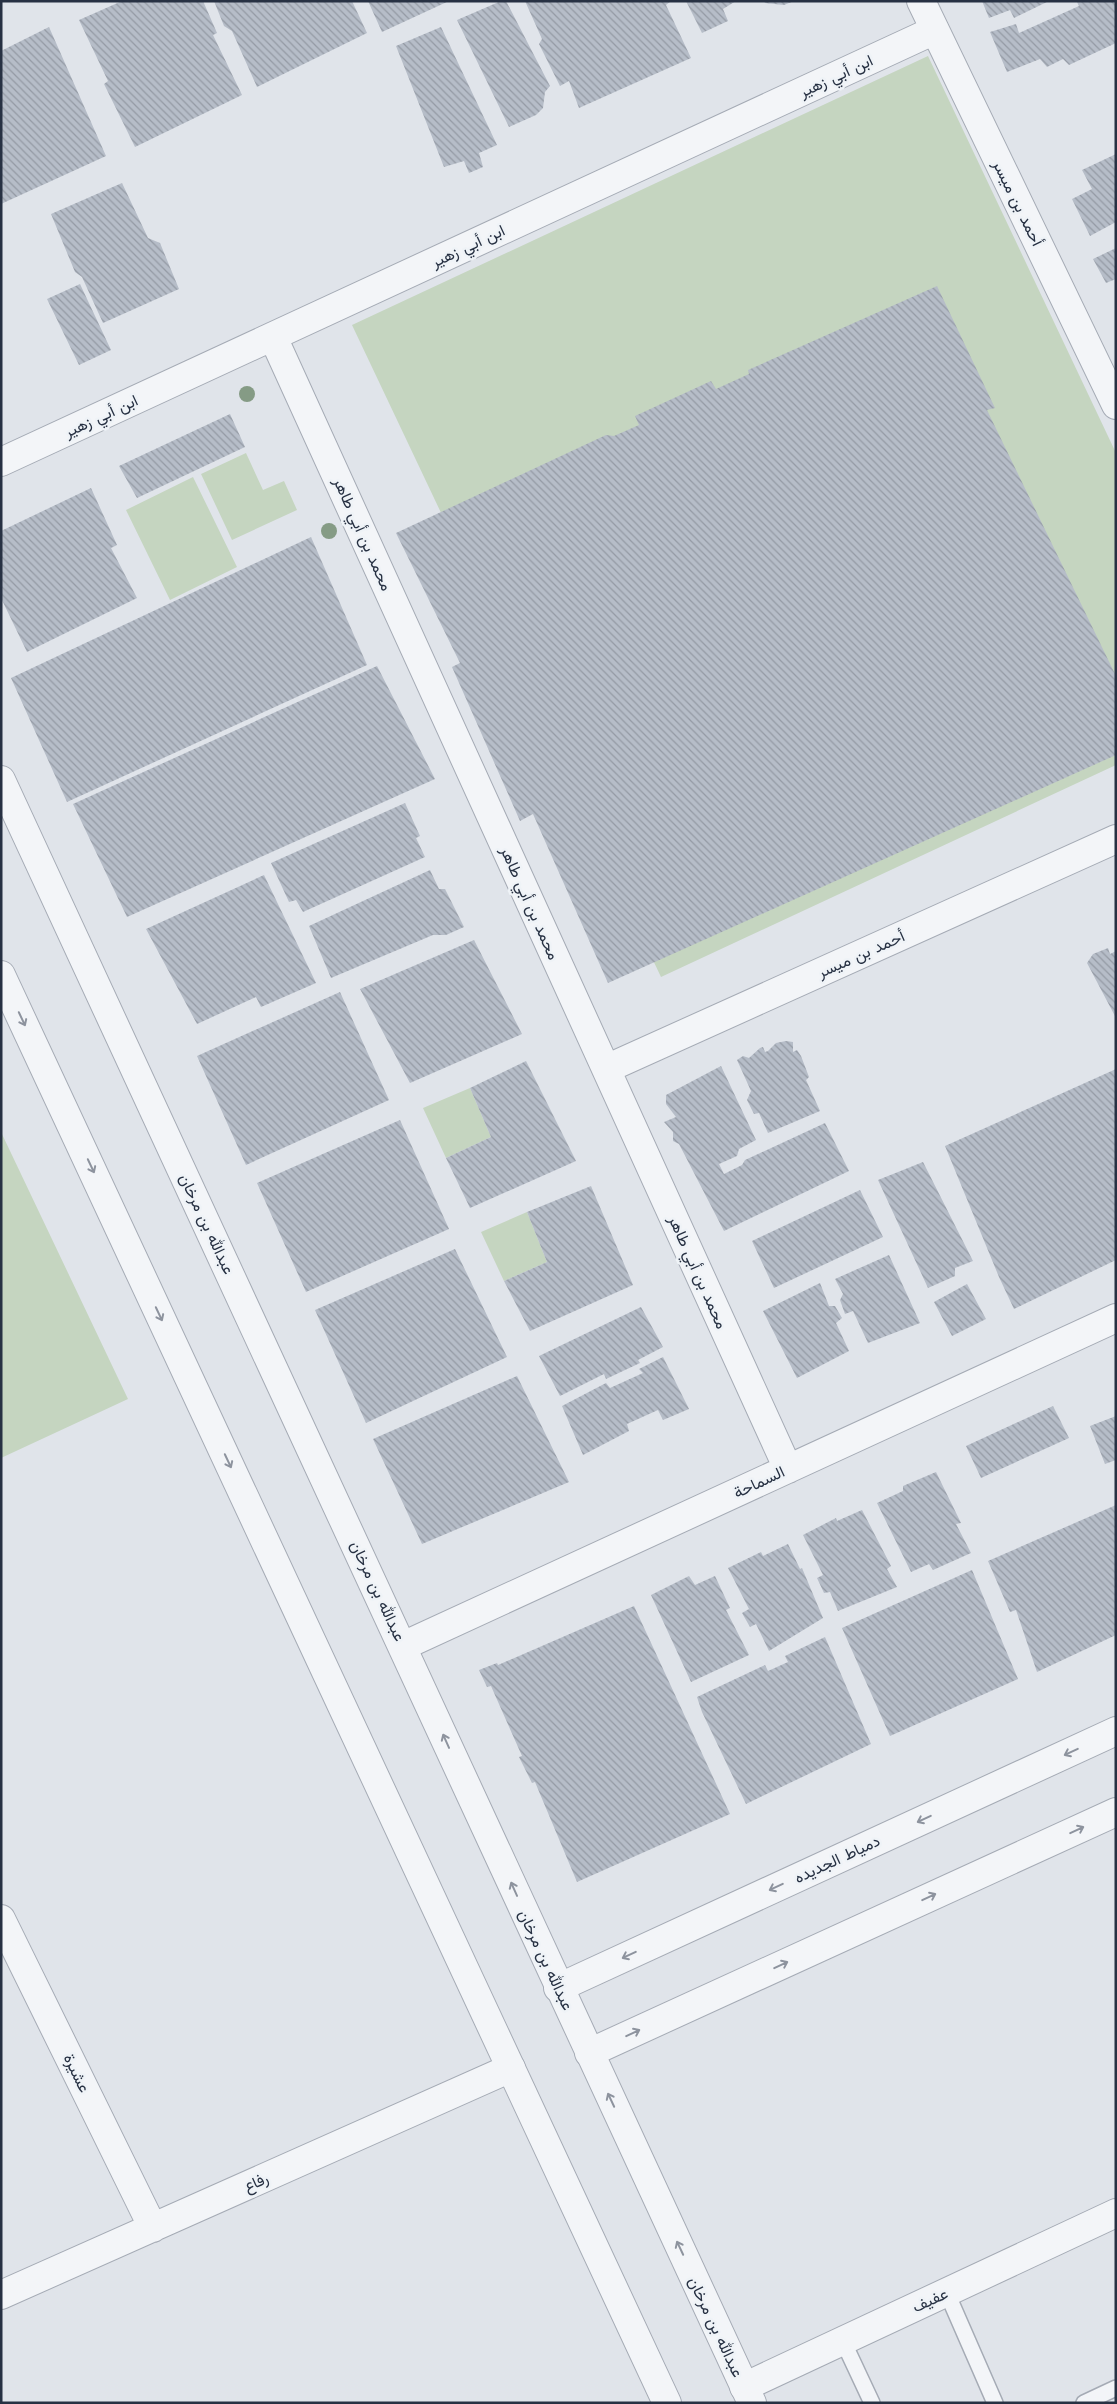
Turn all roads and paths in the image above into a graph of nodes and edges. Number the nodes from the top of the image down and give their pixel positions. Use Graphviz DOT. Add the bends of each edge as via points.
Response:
graph roads {
  1 [pos="921,1"];
  2 [pos="935,30"];
  3 [pos="273,337"];
  4 [pos="1116,406"];
  5 [pos="1,462"];
  6 [pos="1,780"];
  7 [pos="1116,839"];
  8 [pos="1,975"];
  9 [pos="606,1069"];
  10 [pos="1116,1318"];
  11 [pos="788,1469"];
  12 [pos="403,1646"];
  13 [pos="1116,1731"];
  14 [pos="1116,1812"];
  15 [pos="1,1919"];
  16 [pos="558,1988"];
  17 [pos="589,2053"];
  18 [pos="511,2068"];
  19 [pos="1116,2214"];
  20 [pos="153,2228"];
  21 [pos="947,2292"];
  22 [pos="1,2295"];
  23 [pos="843,2340"];
  24 [pos="1116,2388"];
  25 [pos="748,2395"];
  26 [pos="667,2403"];
  27 [pos="872,2403"];
  28 [pos="995,2403"];
  29 [pos="1084,2403"];
  1 -- 2 [label="street, أحمد بن ميسر"];
  2 -- 3 [label="street, ابن أبي زهير"];
  2 -- 4 [label="street, أحمد بن ميسر"];
  3 -- 5 [label="street, ابن أبي زهير"];
  3 -- 9 [label="street, محمد بن أبي طاهر"];
  6 -- 12 [label="street, عبدالله بن مرخان"];
  7 -- 9 [label="street, أحمد بن ميسر"];
  8 -- 18 [label="street, one-way"];
  9 -- 11 [label="street, محمد بن أبي طاهر"];
  10 -- 11 [label="street, السماحة"];
  11 -- 12 [label="street, السماحة"];
  16 -- 12 [label="street, عبدالله بن مرخان, one-way"];
  13 -- 16 [label="street, دمياط الجديده, one-way"];
  17 -- 14 [label="street, one-way"];
  15 -- 20 [label="street, عشيرة"];
  16 -- 17 [label="street, عبدالله بن مرخان"];
  25 -- 17 [label="street, عبدالله بن مرخان, one-way"];
  18 -- 20 [label="street, رفاع"];
  18 -- 26 [label="street"];
  19 -- 21 [label="street, عفيف"];
  20 -- 22 [label="street, رفاع"];
  21 -- 23 [label="street, عفيف"];
  21 -- 28 [label="lane"];
  23 -- 25 [label="street, عفيف"];
  23 -- 27 [label="lane"];
  24 -- 29 [label="lane"];
}
